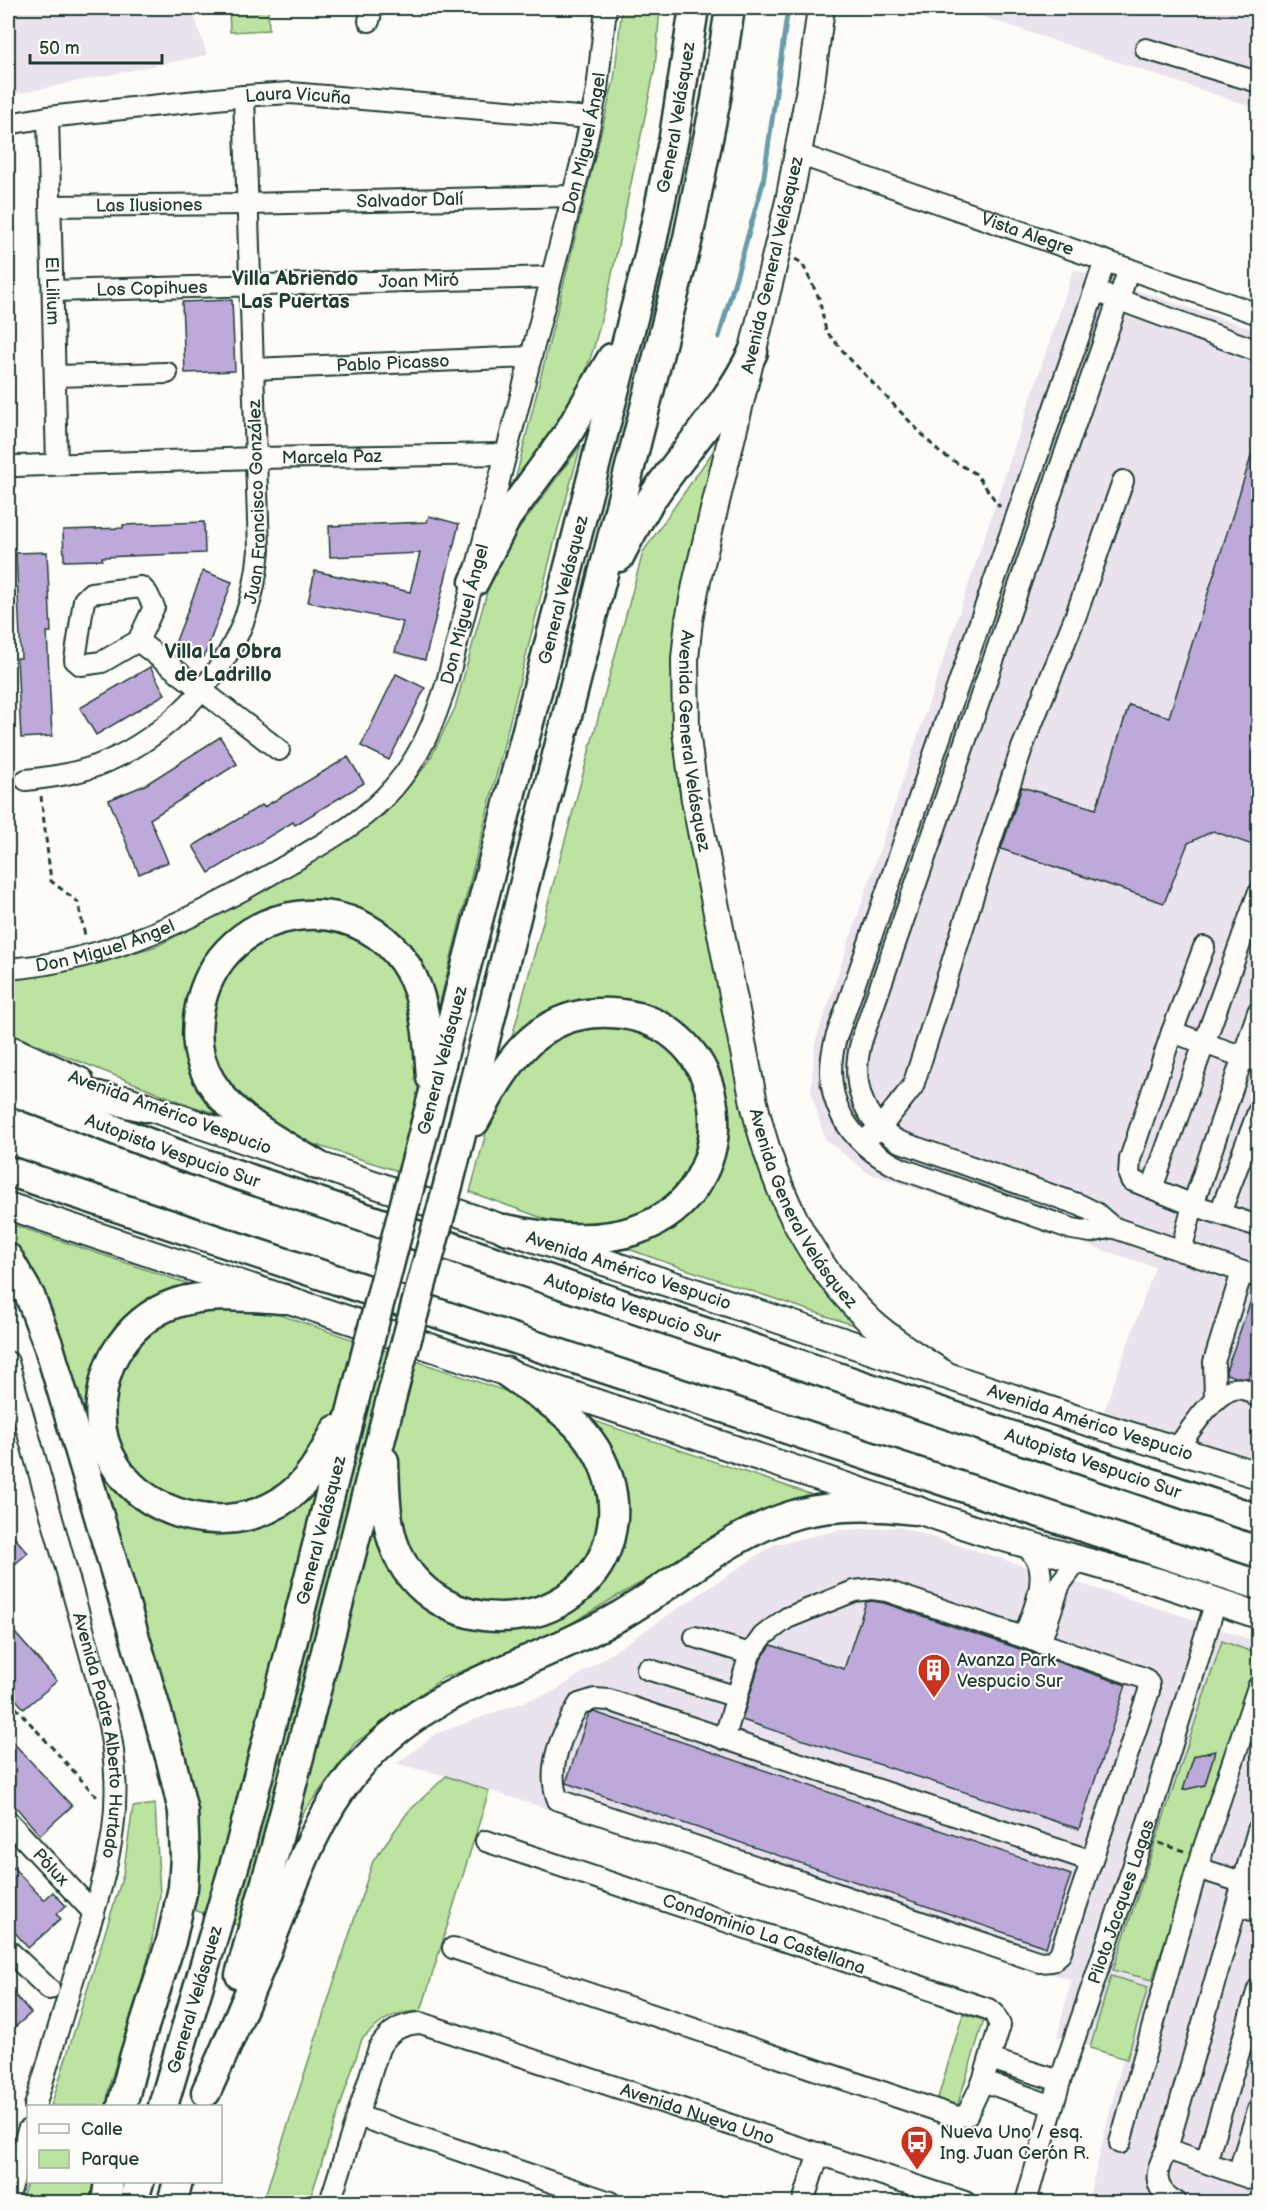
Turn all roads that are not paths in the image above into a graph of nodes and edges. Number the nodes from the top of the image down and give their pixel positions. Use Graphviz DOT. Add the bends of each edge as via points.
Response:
graph roads {
  1 [pos="606,8"];
  2 [pos="694,8"];
  3 [pos="730,8"];
  4 [pos="821,8"];
  5 [pos="1146,49"];
  6 [pos="1258,82"];
  7 [pos="244,96"];
  8 [pos="48,117"];
  9 [pos="591,118"];
  10 [pos="8,124"];
  11 [pos="798,154"];
  12 [pos="573,196"];
  13 [pos="247,204"];
  14 [pos="50,206"];
  15 [pos="1105,261"];
  16 [pos="1129,269"];
  17 [pos="551,277"];
  18 [pos="250,286"];
  19 [pos="52,291"];
  20 [pos="1095,291"];
  21 [pos="1118,300"];
  22 [pos="636,308"];
  23 [pos="1258,314"];
  24 [pos="1258,351"];
  25 [pos="753,352"];
  26 [pos="531,357"];
  27 [pos="253,369"];
  28 [pos="166,373"];
  29 [pos="55,376"];
  30 [pos="506,454"];
  31 [pos="256,458"];
  32 [pos="57,464"];
  33 [pos="16,466"];
  34 [pos="1123,481"];
  35 [pos="474,582"];
  36 [pos="593,614"];
  37 [pos="138,641"];
  38 [pos="201,689"];
  39 [pos="279,750"];
  40 [pos="26,780"];
  41 [pos="1258,894"];
  42 [pos="1204,948"];
  43 [pos="8,969"];
  44 [pos="1258,1012"];
  45 [pos="1172,1032"];
  46 [pos="1203,1042"];
  47 [pos="8,1048"];
  48 [pos="1251,1059"];
  49 [pos="8,1068"];
  50 [pos="8,1089"];
  51 [pos="432,1103"];
  52 [pos="145,1107"];
  53 [pos="1258,1112"];
  54 [pos="880,1128"];
  55 [pos="859,1142"];
  56 [pos="908,1145"];
  57 [pos="317,1165"];
  58 [pos="902,1169"];
  59 [pos="8,1171"];
  60 [pos="449,1180"];
  61 [pos="1152,1188"];
  62 [pos="1193,1205"];
  63 [pos="8,1206"];
  64 [pos="1220,1213"];
  65 [pos="1258,1226"];
  66 [pos="1112,1227"];
  67 [pos="505,1228"];
  68 [pos="1181,1251"];
  69 [pos="8,1258"];
  70 [pos="1250,1275"];
  71 [pos="284,1299"];
  72 [pos="8,1362"];
  73 [pos="506,1372"];
  74 [pos="946,1375"];
  75 [pos="356,1394"];
  76 [pos="1258,1398"];
  77 [pos="1215,1400"];
  78 [pos="384,1424"];
  79 [pos="1176,1449"];
  80 [pos="1258,1474"];
  81 [pos="915,1510"];
  82 [pos="1258,1519"];
  83 [pos="1027,1546"];
  84 [pos="1078,1560"];
  85 [pos="1258,1585"];
  86 [pos="1216,1600"];
  87 [pos="1258,1615"];
  88 [pos="695,1637"];
  89 [pos="1032,1640"];
  90 [pos="750,1654"];
  91 [pos="647,1669"];
  92 [pos="1258,1687"];
  93 [pos="737,1697"];
  94 [pos="724,1738"];
  95 [pos="8,1821"];
  96 [pos="1258,1830"];
  97 [pos="486,1841"];
  98 [pos="1092,1861"];
  99 [pos="1198,1862"];
  100 [pos="1251,1884"];
  101 [pos="1237,1905"];
  102 [pos="1258,1912"];
  103 [pos="94,1913"];
  104 [pos="453,1948"];
  105 [pos="8,1950"];
  106 [pos="49,1989"];
  107 [pos="1258,1989"];
  108 [pos="990,2059"];
  109 [pos="983,2081"];
  110 [pos="1060,2081"];
  111 [pos="204,2099"];
  112 [pos="35,2105"];
  113 [pos="122,2105"];
  114 [pos="163,2105"];
  115 [pos="1053,2106"];
  116 [pos="1258,2110"];
  117 [pos="358,2116"];
  118 [pos="27,2133"];
  119 [pos="1120,2143"];
  120 [pos="1167,2149"];
  121 [pos="819,2153"];
  122 [pos="1206,2162"];
  123 [pos="1238,2174"];
  124 [pos="1258,2181"];
  125 [pos="109,2183"];
  126 [pos="138,2183"];
  127 [pos="177,2183"];
  128 [pos="917,2194"];
  129 [pos="8,2199"];
  130 [pos="106,2202"];
  131 [pos="133,2202"];
  132 [pos="172,2202"];
  133 [pos="330,2202"];
  134 [pos="610,2202"];
  135 [pos="803,2202"];
  136 [pos="965,2202"];
  137 [pos="1026,2202"];
  138 [pos="1176,2202"];
  1 -- 9 [label="street, Don Miguel Ángel"];
  2 -- 22 [label="highway, General Velásquez" via="669,159"];
  3 -- 36 [label="highway, General Velásquez" via="688,238"];
  4 -- 11 [label="main road, Avenida General Velásquez"];
  5 -- 6 [label="street"];
  7 -- 8 [label="street, Laura Vicuña"];
  7 -- 9 [label="street, Laura Vicuña" via="306,93"];
  7 -- 13 [label="street, Juan Francisco González"];
  8 -- 10 [label="street, Laura Vicuña"];
  8 -- 14 [label="street, El Lilium"];
  9 -- 12 [label="street, Don Miguel Ángel"];
  11 -- 15 [label="street, Vista Alegre"];
  11 -- 25 [label="main road, Avenida General Velásquez"];
  12 -- 13 [label="street, Salvador Dalí"];
  12 -- 17 [label="street, Don Miguel Ángel"];
  13 -- 14 [label="street, Las Ilusiones"];
  13 -- 18 [label="street, Juan Francisco González"];
  14 -- 19 [label="street, El Lilium"];
  15 -- 16 [label="street, Vista Alegre"];
  15 -- 20 [label="street"];
  16 -- 21 [label="street"];
  16 -- 23 [label="street, Vista Alegre"];
  17 -- 18 [label="street, Joan Miró"];
  17 -- 26 [label="street, Don Miguel Ángel"];
  18 -- 19 [label="street, Los Copihues"];
  18 -- 27 [label="street, Juan Francisco González"];
  19 -- 29 [label="street, El Lilium"];
  20 -- 21 [label="street"];
  20 -- 55 [label="street" via="833,1049 834,1096 843,1119"];
  21 -- 24 [label="street"];
  21 -- 54 [label="street" via="860,1046 858,1088 866,1110"];
  22 -- 35 [label="highway" via="584,409 507,517"];
  22 -- 51 [label="highway, General Velásquez"];
  25 -- 36 [label="highway" via="722,407 652,498"];
  25 -- 74 [label="main road, Avenida General Velásquez" via="688,628 685,713 695,800 754,1103 783,1198 811,1250 839,1289 888,1335"];
  26 -- 27 [label="street, Pablo Picasso"];
  26 -- 30 [label="street, Don Miguel Ángel"];
  27 -- 31 [label="street, Juan Francisco González"];
  28 -- 29 [label="street"];
  29 -- 32 [label="street, El Lilium"];
  30 -- 31 [label="street, Marcela Paz"];
  30 -- 35 [label="street, Don Miguel Ángel"];
  31 -- 32 [label="street, Marcela Paz"];
  31 -- 38 [label="street, Juan Francisco González" via="259,550 252,596 227,656"];
  32 -- 33 [label="street, Marcela Paz"];
  34 -- 54 [label="street" via="1076,615 1022,748 913,1086"];
  35 -- 43 [label="street, Don Miguel Ángel" via="428,735 404,776 372,810 277,871 147,937 89,955"];
  36 -- 60 [label="highway, General Velásquez"];
  37 -- 37 [label="street" via="154,607 141,587 91,593 84,600 75,660 81,665 102,662"];
  37 -- 38 [label="street"];
  38 -- 39 [label="street"];
  38 -- 40 [label="street, Juan Francisco González" via="160,729 122,755 88,769"];
  41 -- 46 [label="street"];
  42 -- 45 [label="street"];
  44 -- 48 [label="street"];
  45 -- 46 [label="street"];
  45 -- 61 [label="street" via="1130,1159 1131,1180"];
  46 -- 48 [label="street"];
  46 -- 61 [label="street"];
  47 -- 52 [label="main road, Avenida Américo Vespucio"];
  48 -- 62 [label="street"];
  49 -- 52 [label="highway" via="75,1091"];
  50 -- 82 [label="highway, Autopista Vespucio Sur" via="182,1156"];
  51 -- 57 [label="highway" via="421,1000 404,962 391,948 370,930 328,915 294,915 250,931 219,961 204,990 197,1034 200,1058 210,1080 236,1113"];
  51 -- 75 [label="highway, General Velásquez, bridge"];
  52 -- 57 [label="main road, Avenida Américo Vespucio"];
  53 -- 64 [label="street"];
  54 -- 55 [label="street"];
  54 -- 56 [label="street"];
  55 -- 58 [label="street" via="878,1158"];
  56 -- 58 [label="street"];
  56 -- 66 [label="street" via="1080,1204"];
  57 -- 67 [label="main road, Avenida Américo Vespucio"];
  58 -- 66 [label="street" via="1072,1229 1091,1232"];
  59 -- 85 [label="highway"];
  60 -- 67 [label="highway" via="498,1081 524,1046 544,1029 582,1014 621,1013 659,1026 680,1041 694,1056 707,1082 715,1122 708,1162 687,1197 648,1226 621,1234 556,1237"];
  60 -- 78 [label="highway, General Velásquez, bridge"];
  61 -- 62 [label="street"];
  62 -- 64 [label="street"];
  62 -- 68 [label="street"];
  63 -- 71 [label="main road"];
  64 -- 65 [label="street"];
  66 -- 68 [label="street"];
  67 -- 74 [label="main road, Avenida Américo Vespucio"];
  68 -- 70 [label="street"];
  69 -- 113 [label="highway" via="30,1296 49,1347 183,1810 185,1857 180,1906"];
  70 -- 77 [label="street" via="1214,1362"];
  71 -- 73 [label="main road"];
  71 -- 75 [label="highway" via="191,1299 155,1312 132,1331 112,1359 100,1407 108,1448 122,1475 145,1497 185,1516 216,1520 255,1514 289,1495 312,1472"];
  72 -- 103 [label="street, Avenida Padre Alberto Hurtado" via="111,1731 116,1779 115,1828"];
  73 -- 78 [label="highway" via="581,1428 598,1452 609,1480 614,1511 604,1556 588,1579 555,1605 527,1615 483,1616 442,1602 418,1583 400,1557 389,1526"];
  73 -- 81 [label="main road"];
  74 -- 79 [label="main road, Avenida Américo Vespucio"];
  75 -- 114 [label="highway, General Velásquez" via="241,1843"];
  76 -- 77 [label="street" via="1236,1388"];
  77 -- 79 [label="street"];
  78 -- 111 [label="highway, General Velásquez" via="275,1850"];
  79 -- 80 [label="main road, Avenida Américo Vespucio"];
  81 -- 83 [label="main road"];
  81 -- 111 [label="highway" via="846,1506 780,1520 725,1546 621,1615 457,1690 382,1742 338,1793 315,1832"];
  83 -- 84 [label="main road"];
  83 -- 89 [label="street" via="1041,1575"];
  84 -- 86 [label="main road"];
  84 -- 89 [label="street" via="1060,1584"];
  86 -- 87 [label="main road"];
  86 -- 110 [label="street, Piloto Jacques Lagas" via="1143,1838"];
  88 -- 90 [label="street"];
  89 -- 90 [label="street" via="872,1589 854,1591 788,1618 763,1636"];
  89 -- 98 [label="street" via="1144,1678 1149,1684"];
  90 -- 93 [label="street"];
  91 -- 93 [label="street"];
  92 -- 99 [label="street"];
  93 -- 94 [label="street"];
  94 -- 98 [label="street"];
  94 -- 98 [label="street" via="609,1700 579,1704 561,1738 556,1759 558,1800 1040,1962 1052,1961 1060,1954"];
  95 -- 103 [label="street, Pólux"];
  96 -- 100 [label="street"];
  97 -- 108 [label="street, Condominio La Castellana" via="988,2009 1000,2025"];
  99 -- 100 [label="street"];
  99 -- 119 [label="street"];
  100 -- 101 [label="street"];
  101 -- 102 [label="street"];
  101 -- 120 [label="street"];
  103 -- 112 [label="street, Avenida Padre Alberto Hurtado"];
  104 -- 109 [label="street, Condominio La Castellana" via="957,2117 967,2115"];
  105 -- 106 [label="street"];
  107 -- 122 [label="street"];
  108 -- 109 [label="street, Condominio La Castellana"];
  108 -- 110 [label="street"];
  109 -- 115 [label="street"];
  110 -- 115 [label="street, Piloto Jacques Lagas"];
  115 -- 137 [label="street, Piloto Jacques Lagas"];
  116 -- 123 [label="street"];
  117 -- 121 [label="street, Avenida Nueva Uno" via="383,2042 401,2026 421,2023"];
  117 -- 133 [label="street"];
  117 -- 134 [label="street"];
  118 -- 129 [label="street"];
  120 -- 122 [label="street"];
  120 -- 138 [label="street" via="1156,2174 1157,2181"];
  121 -- 128 [label="street, Avenida Nueva Uno"];
  121 -- 135 [label="street"];
  122 -- 123 [label="street"];
  123 -- 124 [label="street"];
  125 -- 130 [label="highway"];
  126 -- 131 [label="highway"];
  127 -- 132 [label="highway"];
  128 -- 136 [label="street, Avenida Nueva Uno"];
}
